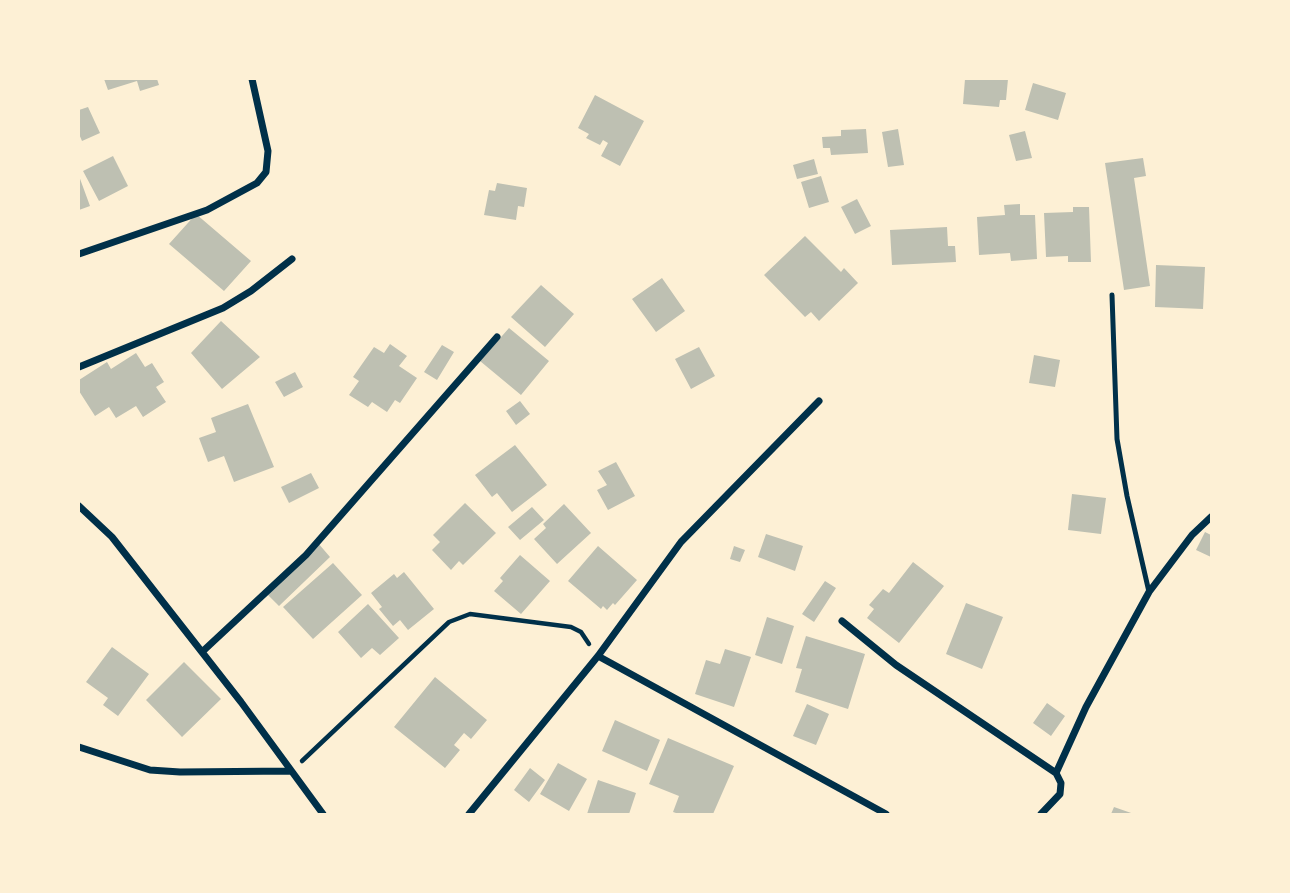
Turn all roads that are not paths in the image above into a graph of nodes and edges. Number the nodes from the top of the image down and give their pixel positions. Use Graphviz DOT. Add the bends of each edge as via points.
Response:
graph roads {
  1 [pos="252,79"];
  2 [pos="79,254"];
  3 [pos="292,259"];
  4 [pos="1112,295"];
  5 [pos="497,337"];
  6 [pos="79,368"];
  7 [pos="819,401"];
  8 [pos="79,506"];
  9 [pos="1211,517"];
  10 [pos="1149,592"];
  11 [pos="842,621"];
  12 [pos="202,652"];
  13 [pos="598,656"];
  14 [pos="79,747"];
  15 [pos="292,771"];
  16 [pos="1056,773"];
  17 [pos="323,814"];
  18 [pos="469,814"];
  19 [pos="886,814"];
  20 [pos="1041,814"];
  1 -- 2 [label="street" via="268,151 266,172 257,183 207,210"];
  3 -- 6 [label="street" via="223,308"];
  4 -- 10 [label="lane" via="1117,439"];
  5 -- 12 [label="street" via="306,555"];
  7 -- 13 [label="street" via="681,542"];
  8 -- 12 [label="street" via="112,537"];
  9 -- 10 [label="street"];
  10 -- 16 [label="street"];
  11 -- 16 [label="street" via="896,665"];
  12 -- 15 [label="street"];
  13 -- 18 [label="street"];
  13 -- 19 [label="street"];
  14 -- 15 [label="street" via="150,770"];
  15 -- 17 [label="street"];
  16 -- 20 [label="street" via="1060,794"];
}
